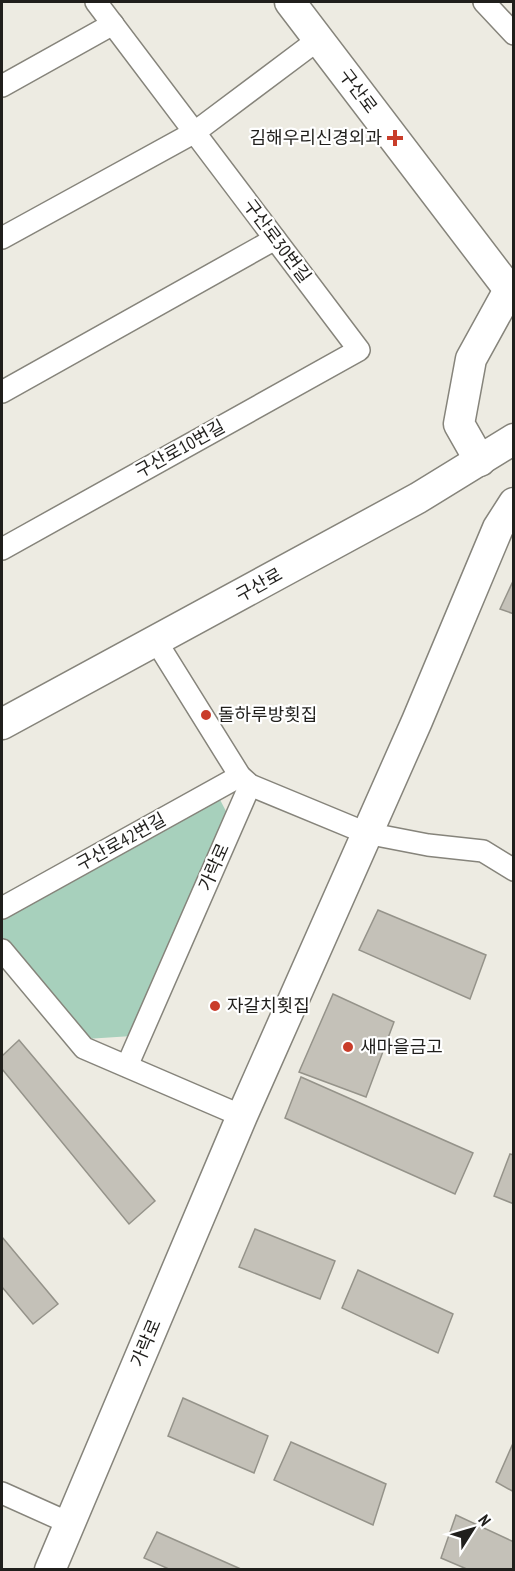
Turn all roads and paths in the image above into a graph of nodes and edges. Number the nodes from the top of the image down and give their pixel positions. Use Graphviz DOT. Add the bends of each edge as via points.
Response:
graph roads {
  1 [pos="96,2"];
  2 [pos="290,2"];
  3 [pos="486,2"];
  4 [pos="113,24"];
  5 [pos="513,34"];
  6 [pos="319,39"];
  7 [pos="2,86"];
  8 [pos="195,132"];
  9 [pos="2,238"];
  10 [pos="275,239"];
  11 [pos="507,280"];
  12 [pos="359,350"];
  13 [pos="2,392"];
  14 [pos="513,439"];
  15 [pos="480,461"];
  16 [pos="508,521"];
  17 [pos="2,549"];
  18 [pos="156,641"];
  19 [pos="2,724"];
  20 [pos="245,781"];
  21 [pos="366,833"];
  22 [pos="513,870"];
  23 [pos="2,908"];
  24 [pos="2,950"];
  25 [pos="127,1066"];
  26 [pos="242,1116"];
  27 [pos="2,1492"];
  28 [pos="69,1523"];
  29 [pos="50,1569"];
  1 -- 4 [label="street, 구산로30번길"];
  2 -- 6 [label="street, 구산로"];
  3 -- 5 [label="street"];
  4 -- 7 [label="street"];
  4 -- 8 [label="street, 구산로30번길"];
  6 -- 8 [label="street"];
  6 -- 11 [label="street, 구산로"];
  8 -- 9 [label="street"];
  8 -- 10 [label="street, 구산로30번길"];
  10 -- 12 [label="street, 구산로30번길"];
  10 -- 13 [label="street"];
  11 -- 15 [label="street" via="471,359 459,424"];
  12 -- 17 [label="street, 구산로10번길"];
  14 -- 15 [label="street, 구산로"];
  15 -- 18 [label="street, 구산로"];
  16 -- 21 [label="street, 가락로"];
  18 -- 19 [label="street, 구산로"];
  18 -- 20 [label="street"];
  20 -- 21 [label="street"];
  20 -- 23 [label="street, 구산로42번길"];
  20 -- 25 [label="street, 가락로"];
  21 -- 22 [label="street" via="483,851"];
  21 -- 26 [label="street, 가락로"];
  24 -- 25 [label="street" via="84,1048"];
  25 -- 26 [label="street"];
  26 -- 28 [label="street, 가락로"];
  27 -- 28 [label="street"];
  28 -- 29 [label="street, 가락로"];
}
